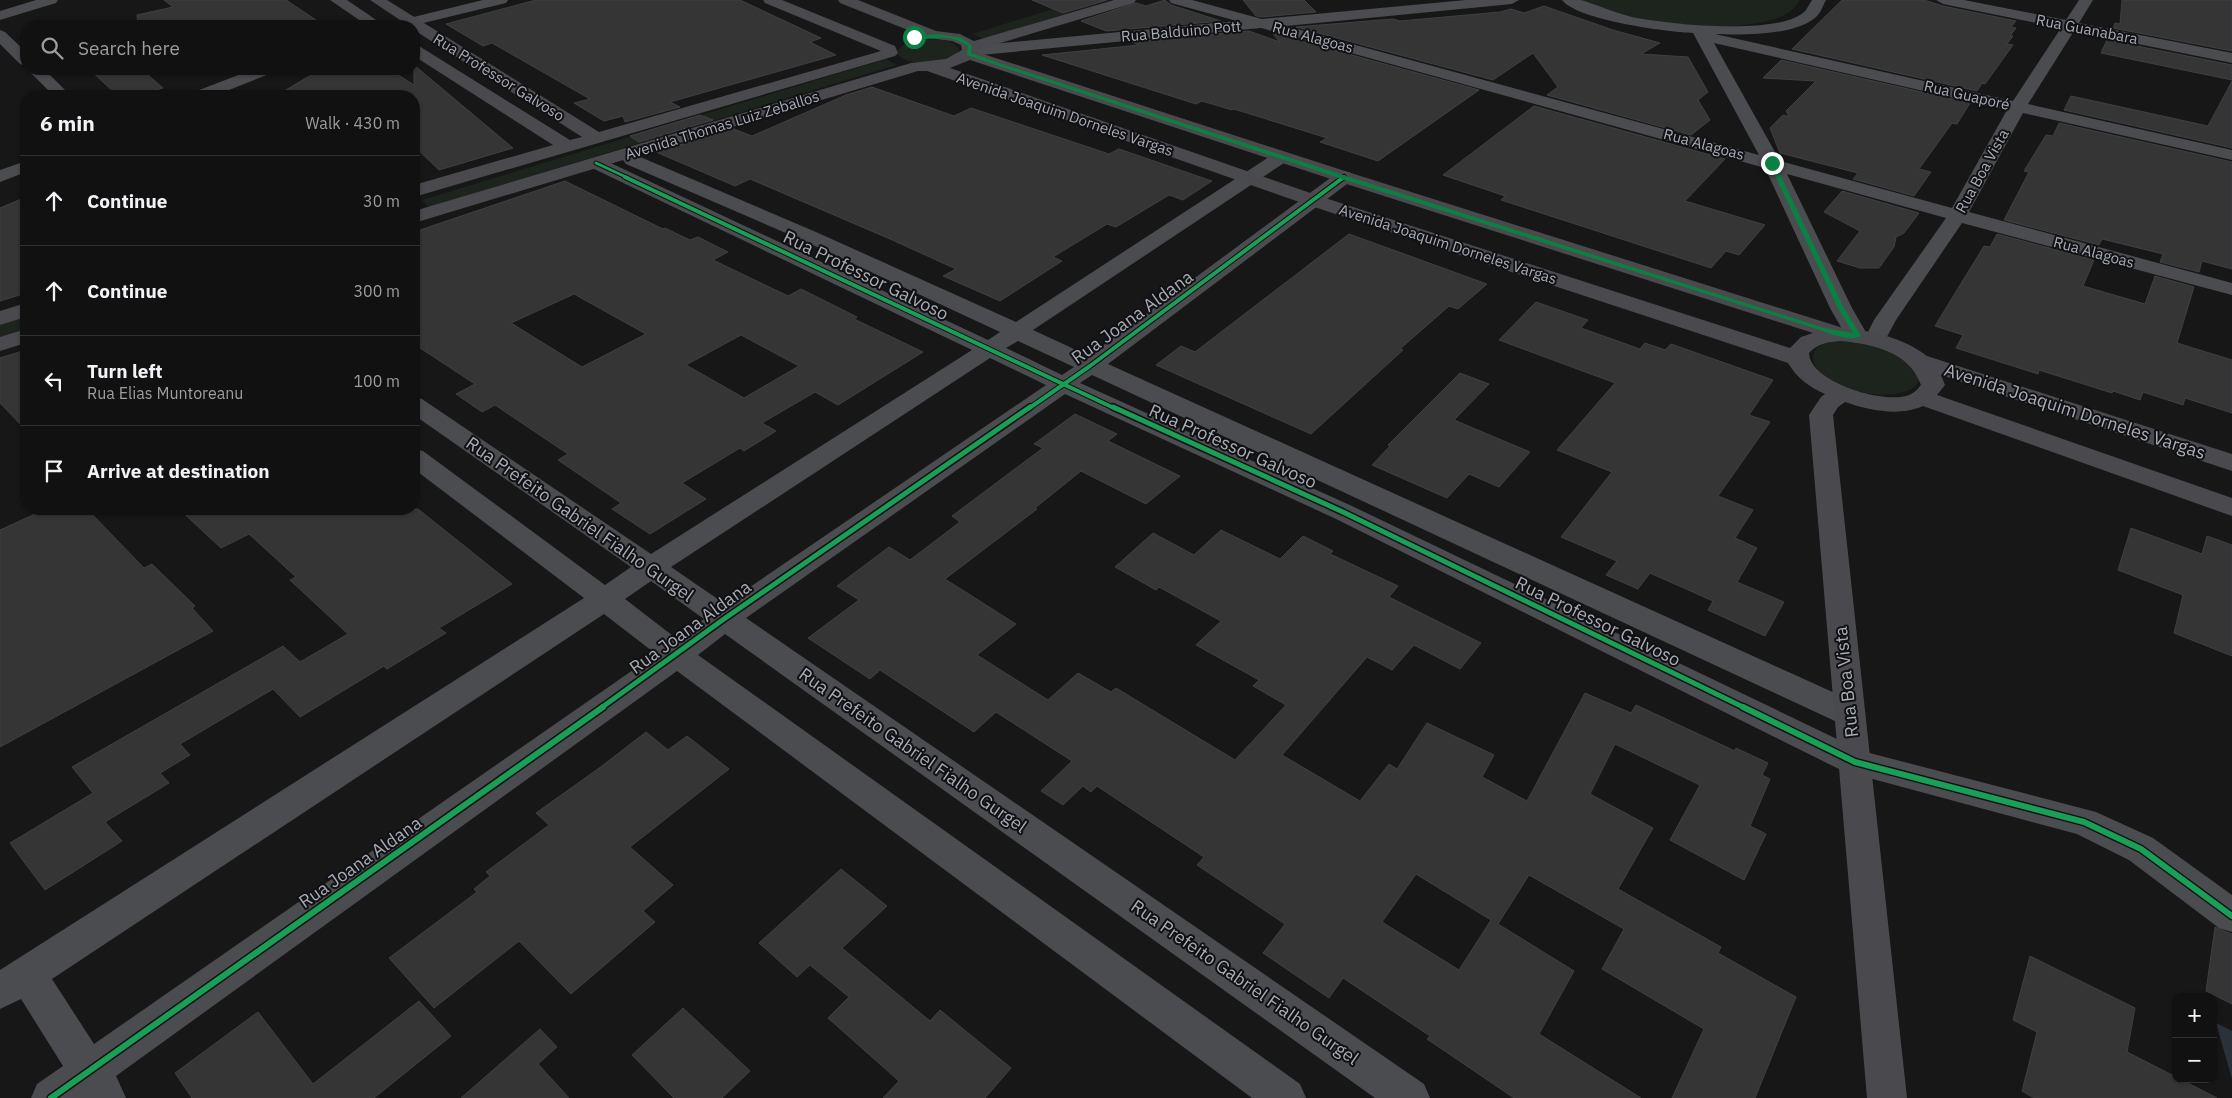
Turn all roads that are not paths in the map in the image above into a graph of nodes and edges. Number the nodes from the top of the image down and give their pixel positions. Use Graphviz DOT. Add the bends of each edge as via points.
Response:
graph roads {
  1 [pos="51,0"];
  2 [pos="337,0"];
  3 [pos="378,0"];
  4 [pos="466,0"];
  5 [pos="501,0"];
  6 [pos="802,0"];
  7 [pos="845,0"];
  8 [pos="1129,0"];
  9 [pos="1176,0"];
  10 [pos="1512,0"];
  11 [pos="1569,0"];
  12 [pos="1819,0"];
  13 [pos="1943,0"];
  14 [pos="2086,0"];
  15 [pos="777,3"];
  16 [pos="0,16"];
  17 [pos="367,20"];
  18 [pos="402,20"];
  19 [pos="406,20"];
  20 [pos="408,20"];
  21 [pos="1262,23"];
  22 [pos="2069,25"];
  23 [pos="972,27"];
  24 [pos="1027,30"];
  25 [pos="420,31"];
  26 [pos="1700,33"];
  27 [pos="0,35"];
  28 [pos="939,35"];
  29 [pos="1047,44"];
  30 [pos="897,45"];
  31 [pos="1017,47"];
  32 [pos="970,51"];
  33 [pos="420,53"];
  34 [pos="20,55"];
  35 [pos="2232,58"];
  36 [pos="998,64"];
  37 [pos="923,66"];
  38 [pos="489,70"];
  39 [pos="41,75"];
  40 [pos="253,75"];
  41 [pos="460,78"];
  42 [pos="57,90"];
  43 [pos="215,90"];
  44 [pos="2018,106"];
  45 [pos="595,137"];
  46 [pos="567,146"];
  47 [pos="2232,154"];
  48 [pos="621,156"];
  49 [pos="1281,157"];
  50 [pos="596,163"];
  51 [pos="1772,163"];
  52 [pos="20,168"];
  53 [pos="0,176"];
  54 [pos="1344,177"];
  55 [pos="1249,178"];
  56 [pos="420,189"];
  57 [pos="1312,200"];
  58 [pos="420,215"];
  59 [pos="1957,216"];
  60 [pos="809,236"];
  61 [pos="780,249"];
  62 [pos="2232,289"];
  63 [pos="20,312"];
  64 [pos="0,318"];
  65 [pos="1017,331"];
  66 [pos="1858,336"];
  67 [pos="20,338"];
  68 [pos="0,344"];
  69 [pos="987,349"];
  70 [pos="1799,359"];
  71 [pos="1917,360"];
  72 [pos="1090,366"];
  73 [pos="1062,384"];
  74 [pos="1842,394"];
  75 [pos="1923,398"];
  76 [pos="420,408"];
  77 [pos="420,461"];
  78 [pos="2232,463"];
  79 [pos="1365,492"];
  80 [pos="2232,508"];
  81 [pos="1343,512"];
  82 [pos="651,567"];
  83 [pos="605,599"];
  84 [pos="724,619"];
  85 [pos="677,655"];
  86 [pos="1848,713"];
  87 [pos="1854,762"];
  88 [pos="2232,916"];
  89 [pos="13,983"];
  90 [pos="97,1085"];
  91 [pos="1401,1095"];
  92 [pos="51,1098"];
  93 [pos="1286,1098"];
  94 [pos="1886,1098"];
  1 -- 16 [label="street"];
  2 -- 17 [label="street"];
  3 -- 18 [label="street, Rua Professor Galvoso"];
  4 -- 19 [label="street"];
  5 -- 20 [label="street"];
  6 -- 15 [label="street"];
  7 -- 28 [label="street, Avenida Joaquim Dorneles Vargas"];
  8 -- 24 [label="street, Avenida Thomas Luiz Zeballos"];
  9 -- 21 [label="street, Rua Alagoas"];
  10 -- 21 [label="street, Rua Balduino Pott"];
  11 -- 26 [label="street" via="1619,18"];
  12 -- 26 [label="street" via="1816,10 1807,17 1774,28"];
  13 -- 22 [label="street, Rua Guanabara"];
  14 -- 22 [label="street, Rua Boa Vista"];
  15 -- 30 [label="street, Avenida Joaquim Dorneles Vargas"];
  21 -- 29 [label="street, Rua Balduino Pott"];
  21 -- 51 [label="street, Rua Alagoas"];
  22 -- 35 [label="street, Rua Guanabara"];
  22 -- 44 [label="street, Rua Boa Vista"];
  23 -- 28 [label="street, Avenida Thomas Luiz Zeballos"];
  24 -- 29 [label="street" via="1031,36"];
  24 -- 32 [label="street, Avenida Thomas Luiz Zeballos"];
  25 -- 38 [label="street, Rua Professor Galvoso"];
  26 -- 44 [label="street, Rua Guaporé"];
  26 -- 51 [label="street"];
  27 -- 34 [label="street"];
  28 -- 30 [label="street, Avenida Thomas Luiz Zeballos"];
  28 -- 32 [label="street, Avenida Joaquim Dorneles Vargas" via="960,39"];
  29 -- 31 [label="street, Rua Balduino Pott"];
  30 -- 37 [label="street, Avenida Joaquim Dorneles Vargas" via="899,62"];
  30 -- 45 [label="street, Avenida Thomas Luiz Zeballos"];
  31 -- 32 [label="street, Rua Balduino Pott"];
  31 -- 36 [label="street"];
  32 -- 36 [label="street, Avenida Joaquim Dorneles Vargas"];
  32 -- 37 [label="street, Avenida Thomas Luiz Zeballos" via="954,62"];
  33 -- 41 [label="street, Rua Professor Galvoso"];
  36 -- 49 [label="street, Avenida Joaquim Dorneles Vargas"];
  37 -- 48 [label="street, Avenida Thomas Luiz Zeballos"];
  37 -- 55 [label="street, Avenida Joaquim Dorneles Vargas"];
  38 -- 41 [label="street"];
  38 -- 45 [label="street, Rua Professor Galvoso"];
  39 -- 42 [label="street"];
  40 -- 43 [label="street"];
  41 -- 46 [label="street, Rua Professor Galvoso"];
  44 -- 47 [label="street, Rua Guaporé"];
  44 -- 59 [label="street, Rua Boa Vista"];
  45 -- 46 [label="street, Avenida Thomas Luiz Zeballos"];
  46 -- 56 [label="street, Avenida Thomas Luiz Zeballos"];
  48 -- 50 [label="street, Avenida Thomas Luiz Zeballos"];
  48 -- 60 [label="street, Rua Professor Galvoso"];
  49 -- 54 [label="street, Avenida Joaquim Dorneles Vargas"];
  49 -- 55 [label="street"];
  50 -- 58 [label="street, Avenida Thomas Luiz Zeballos"];
  50 -- 61 [label="street, Rua Professor Galvoso"];
  51 -- 59 [label="street, Rua Alagoas"];
  51 -- 66 [label="street" via="1841,308"];
  52 -- 53 [label="street"];
  54 -- 57 [label="street, Rua Joana Aldana"];
  54 -- 66 [label="street, Avenida Joaquim Dorneles Vargas"];
  55 -- 57 [label="street, Avenida Joaquim Dorneles Vargas"];
  55 -- 65 [label="street"];
  57 -- 70 [label="street, Avenida Joaquim Dorneles Vargas"];
  57 -- 72 [label="street, Rua Joana Aldana"];
  59 -- 62 [label="street, Rua Alagoas"];
  59 -- 66 [label="street, Rua Boa Vista" via="1885,320"];
  60 -- 61 [label="street"];
  60 -- 65 [label="street, Rua Professor Galvoso"];
  61 -- 69 [label="street, Rua Professor Galvoso"];
  63 -- 64 [label="street"];
  65 -- 69 [label="street"];
  65 -- 72 [label="street, Rua Professor Galvoso"];
  66 -- 70 [label="street" via="1825,335 1804,344 1799,351"];
  66 -- 71 [label="street, Avenida Joaquim Dorneles Vargas" via="1892,345"];
  67 -- 68 [label="street"];
  69 -- 73 [label="street, Rua Professor Galvoso"];
  69 -- 82 [label="street"];
  70 -- 74 [label="street" via="1813,378"];
  71 -- 75 [label="street" via="1926,368 1933,385"];
  71 -- 78 [label="street, Avenida Joaquim Dorneles Vargas"];
  72 -- 73 [label="street, Rua Joana Aldana"];
  72 -- 79 [label="street, Rua Professor Galvoso"];
  73 -- 81 [label="street, Rua Professor Galvoso"];
  73 -- 84 [label="street, Rua Joana Aldana"];
  74 -- 75 [label="street" via="1879,404"];
  74 -- 86 [label="street, Rua Boa Vista" via="1829,402 1821,415"];
  75 -- 80 [label="street, Avenida Joaquim Dorneles Vargas"];
  76 -- 82 [label="street, Rua Prefeito Gabriel Fialho Gurgel"];
  77 -- 83 [label="street"];
  79 -- 81 [label="street"];
  79 -- 86 [label="street, Rua Professor Galvoso"];
  81 -- 87 [label="street, Rua Professor Galvoso"];
  82 -- 83 [label="street"];
  82 -- 84 [label="street, Rua Prefeito Gabriel Fialho Gurgel"];
  83 -- 85 [label="street"];
  83 -- 89 [label="street"];
  84 -- 85 [label="street, Rua Joana Aldana"];
  84 -- 91 [label="street, Rua Prefeito Gabriel Fialho Gurgel"];
  85 -- 90 [label="street, Rua Joana Aldana"];
  85 -- 93 [label="street"];
  86 -- 87 [label="street, Rua Boa Vista"];
  87 -- 88 [label="street, Rua Professor Galvoso" via="2084,822 2141,849"];
  87 -- 94 [label="street, Rua Boa Vista"];
  89 -- 90 [label="street"];
  90 -- 92 [label="street, Rua Joana Aldana"];
}
